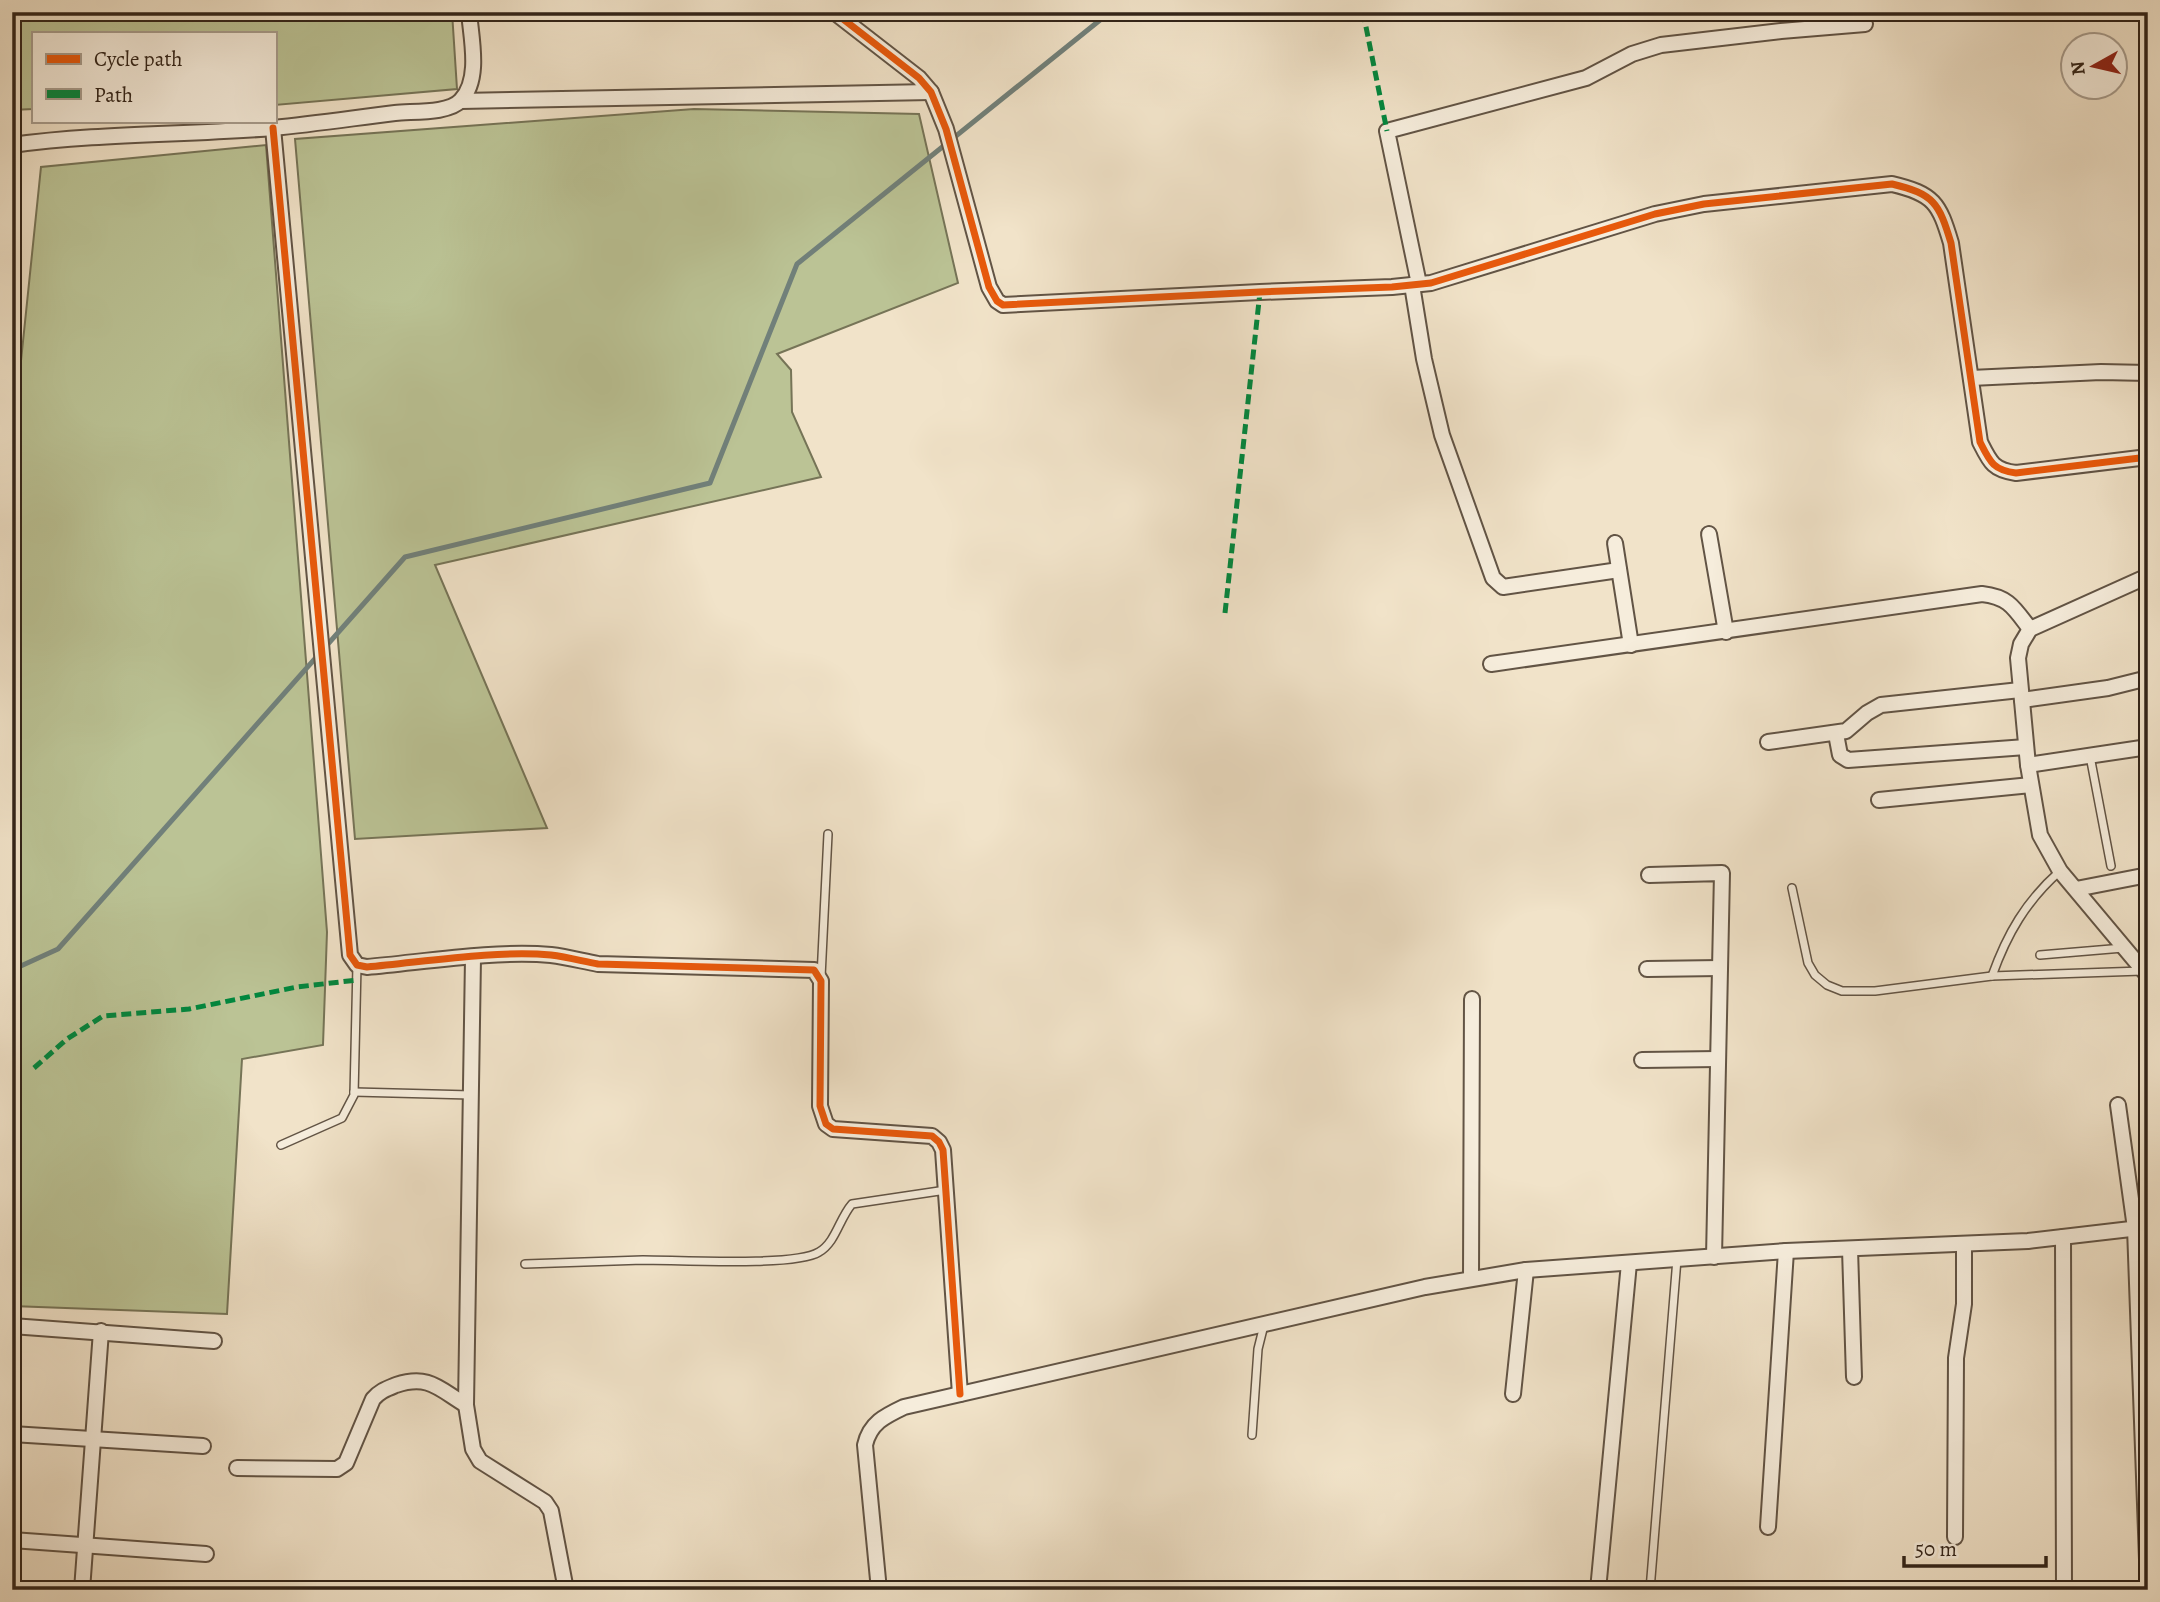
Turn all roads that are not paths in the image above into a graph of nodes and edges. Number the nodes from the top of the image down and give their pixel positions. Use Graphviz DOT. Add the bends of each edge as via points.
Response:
graph roads {
  1 [pos="469,12"];
  2 [pos="834,12"];
  3 [pos="1866,24"];
  4 [pos="931,92"];
  5 [pos="461,101"];
  6 [pos="274,128"];
  7 [pos="12,145"];
  8 [pos="1415,284"];
  9 [pos="2148,373"];
  10 [pos="1971,378"];
  11 [pos="2148,457"];
  12 [pos="1709,534"];
  13 [pos="1615,544"];
  14 [pos="1619,570"];
  15 [pos="2148,576"];
  16 [pos="2030,629"];
  17 [pos="1726,632"];
  18 [pos="1631,645"];
  19 [pos="1490,664"];
  20 [pos="2148,678"];
  21 [pos="2021,695"];
  22 [pos="1836,734"];
  23 [pos="1768,742"];
  24 [pos="2026,747"];
  25 [pos="2148,747"];
  26 [pos="2090,755"];
  27 [pos="2028,765"];
  28 [pos="2031,785"];
  29 [pos="1879,800"];
  30 [pos="828,834"];
  31 [pos="2111,866"];
  32 [pos="2060,871"];
  33 [pos="1649,875"];
  34 [pos="2148,876"];
  35 [pos="1792,888"];
  36 [pos="2076,890"];
  37 [pos="2124,948"];
  38 [pos="2040,955"];
  39 [pos="473,958"];
  40 [pos="357,965"];
  41 [pos="1720,968"];
  42 [pos="1647,969"];
  43 [pos="2145,973"];
  44 [pos="1992,976"];
  45 [pos="821,981"];
  46 [pos="1472,999"];
  47 [pos="1718,1059"];
  48 [pos="1642,1060"];
  49 [pos="354,1092"];
  50 [pos="471,1096"];
  51 [pos="2118,1105"];
  52 [pos="281,1145"];
  53 [pos="946,1190"];
  54 [pos="2141,1228"];
  55 [pos="2063,1237"];
  56 [pos="1964,1244"];
  57 [pos="1850,1249"];
  58 [pos="1786,1251"];
  59 [pos="1714,1257"];
  60 [pos="1677,1259"];
  61 [pos="1629,1263"];
  62 [pos="524,1264"];
  63 [pos="1526,1270"];
  64 [pos="1471,1278"];
  65 [pos="1265,1324"];
  66 [pos="12,1326"];
  67 [pos="101,1331"];
  68 [pos="214,1340"];
  69 [pos="1854,1377"];
  70 [pos="1513,1394"];
  71 [pos="960,1395"];
  72 [pos="466,1405"];
  73 [pos="12,1434"];
  74 [pos="1252,1435"];
  75 [pos="94,1439"];
  76 [pos="203,1446"];
  77 [pos="237,1468"];
  78 [pos="1768,1527"];
  79 [pos="1955,1537"];
  80 [pos="12,1540"];
  81 [pos="85,1545"];
  82 [pos="206,1553"];
  83 [pos="2148,1587"];
  84 [pos="82,1590"];
  85 [pos="566,1590"];
  86 [pos="879,1590"];
  87 [pos="1598,1590"];
  88 [pos="1650,1590"];
  89 [pos="2064,1590"];
  1 -- 5 [label="street" via="473,61 469,88"];
  2 -- 4 [label="street"];
  3 -- 8 [label="street" via="1661,45 1586,78 1387,131"];
  4 -- 5 [label="street"];
  4 -- 8 [label="street" via="946,129 989,287 1003,305"];
  5 -- 6 [label="street" via="449,108"];
  6 -- 7 [label="street" via="62,138"];
  6 -- 40 [label="street" via="350,955"];
  8 -- 10 [label="street" via="1655,214 1704,204 1892,184 1933,200 1944,219"];
  8 -- 14 [label="street" via="1424,359 1442,435 1493,578 1503,587"];
  9 -- 10 [label="street"];
  10 -- 11 [label="street" via="1980,442 1990,462 2001,471 2016,474"];
  12 -- 17 [label="street"];
  13 -- 14 [label="street"];
  14 -- 18 [label="street"];
  15 -- 16 [label="street"];
  16 -- 17 [label="street" via="2008,601 1982,594"];
  16 -- 21 [label="street" via="2018,658"];
  17 -- 18 [label="street"];
  18 -- 19 [label="street"];
  20 -- 21 [label="street" via="2108,688"];
  21 -- 22 [label="street" via="1881,705"];
  21 -- 24 [label="street"];
  22 -- 23 [label="street"];
  22 -- 24 [label="street" via="1840,755 1848,760"];
  24 -- 27 [label="street"];
  25 -- 26 [label="street"];
  26 -- 27 [label="street"];
  26 -- 31 [label="lane"];
  27 -- 28 [label="street"];
  28 -- 29 [label="street"];
  28 -- 32 [label="street" via="2040,835"];
  30 -- 45 [label="lane"];
  32 -- 36 [label="street"];
  32 -- 44 [label="lane" via="2031,899"];
  33 -- 41 [label="street" via="1722,873"];
  34 -- 36 [label="street"];
  35 -- 44 [label="lane" via="1808,963 1827,985 1859,992"];
  36 -- 37 [label="street"];
  37 -- 38 [label="lane"];
  37 -- 43 [label="street"];
  39 -- 40 [label="street"];
  39 -- 45 [label="street" via="548,955 598,964 810,969"];
  39 -- 50 [label="street"];
  40 -- 49 [label="lane"];
  41 -- 42 [label="street"];
  41 -- 47 [label="street"];
  43 -- 44 [label="lane"];
  45 -- 53 [label="street" via="820,1106 826,1124 833,1129 932,1136 943,1150"];
  46 -- 64 [label="street"];
  47 -- 48 [label="street"];
  47 -- 59 [label="street"];
  49 -- 50 [label="lane"];
  49 -- 52 [label="lane" via="342,1118"];
  50 -- 72 [label="street"];
  51 -- 54 [label="street"];
  53 -- 62 [label="lane" via="852,1205 829,1245 816,1254 746,1261"];
  53 -- 71 [label="street"];
  54 -- 55 [label="street"];
  54 -- 83 [label="street"];
  55 -- 56 [label="street"];
  55 -- 89 [label="street"];
  56 -- 57 [label="street"];
  56 -- 79 [label="street" via="1964,1304 1956,1358"];
  57 -- 58 [label="street"];
  57 -- 69 [label="street"];
  58 -- 59 [label="street"];
  58 -- 78 [label="street"];
  59 -- 60 [label="street"];
  60 -- 61 [label="street"];
  60 -- 88 [label="lane"];
  61 -- 63 [label="street"];
  61 -- 87 [label="street"];
  63 -- 64 [label="street"];
  63 -- 70 [label="street"];
  64 -- 65 [label="street"];
  65 -- 71 [label="street"];
  65 -- 74 [label="lane" via="1258,1349"];
  66 -- 67 [label="street"];
  67 -- 68 [label="street"];
  67 -- 75 [label="street"];
  71 -- 86 [label="street" via="904,1407 877,1421 867,1433"];
  72 -- 77 [label="street" via="426,1381 405,1382 380,1391 373,1399 342,1467"];
  72 -- 85 [label="street" via="473,1449 480,1461 545,1502 551,1511"];
  73 -- 75 [label="street"];
  75 -- 76 [label="street"];
  75 -- 81 [label="street"];
  80 -- 81 [label="street"];
  81 -- 82 [label="street"];
  81 -- 84 [label="street"];
}
